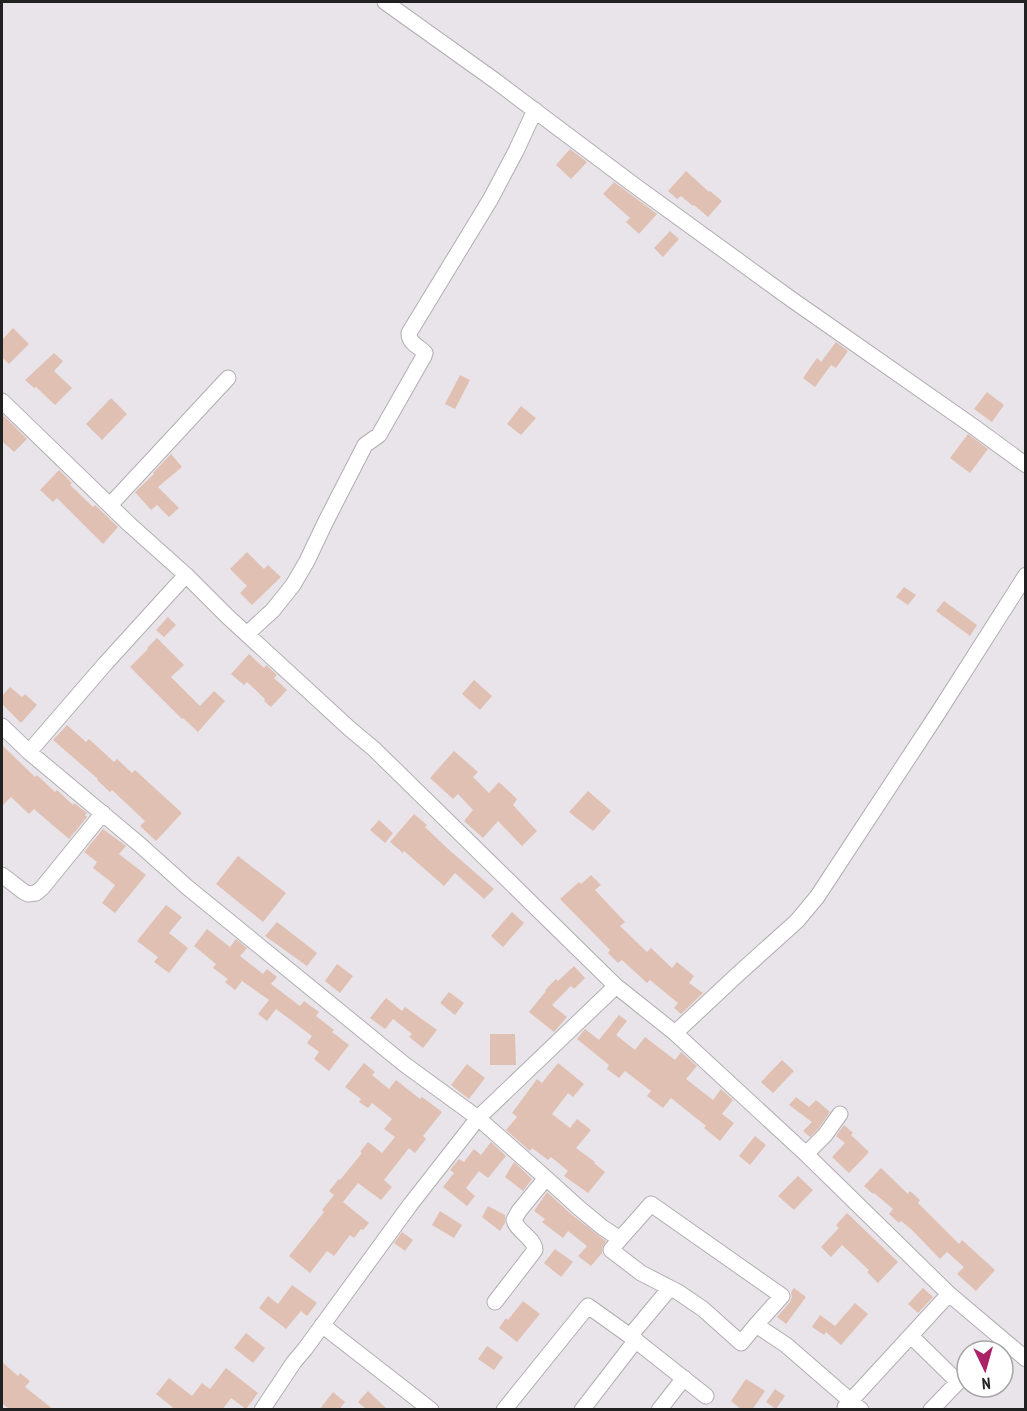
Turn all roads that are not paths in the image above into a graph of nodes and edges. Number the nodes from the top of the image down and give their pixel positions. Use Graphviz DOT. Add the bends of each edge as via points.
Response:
graph roads {
  1 [pos="385,2"];
  2 [pos="535,110"];
  3 [pos="228,378"];
  4 [pos="2,401"];
  5 [pos="1026,465"];
  6 [pos="110,505"];
  7 [pos="186,575"];
  8 [pos="1026,575"];
  9 [pos="247,634"];
  10 [pos="2,726"];
  11 [pos="29,752"];
  12 [pos="103,813"];
  13 [pos="2,874"];
  14 [pos="616,986"];
  15 [pos="675,1033"];
  16 [pos="840,1114"];
  17 [pos="478,1118"];
  18 [pos="806,1154"];
  19 [pos="546,1178"];
  20 [pos="620,1239"];
  21 [pos="670,1288"];
  22 [pos="949,1294"];
  23 [pos="495,1302"];
  24 [pos="322,1325"];
  25 [pos="756,1325"];
  26 [pos="911,1336"];
  27 [pos="633,1338"];
  28 [pos="1024,1356"];
  29 [pos="684,1378"];
  30 [pos="706,1396"];
  31 [pos="851,1407"];
  32 [pos="262,1410"];
  33 [pos="431,1410"];
  34 [pos="504,1410"];
  35 [pos="582,1410"];
  36 [pos="659,1410"];
  37 [pos="931,1410"];
  1 -- 2 [label="street"];
  2 -- 5 [label="street" via="791,299"];
  2 -- 9 [label="street" via="490,200 409,333 424,356 379,435 365,445 293,585"];
  3 -- 6 [label="street"];
  4 -- 6 [label="street"];
  6 -- 7 [label="street"];
  7 -- 9 [label="street"];
  7 -- 11 [label="street"];
  8 -- 15 [label="street" via="817,897 797,921"];
  9 -- 14 [label="street" via="374,749"];
  10 -- 11 [label="street"];
  11 -- 12 [label="street"];
  12 -- 13 [label="street" via="36,893 24,892"];
  12 -- 17 [label="street" via="276,960 404,1064"];
  14 -- 15 [label="street"];
  14 -- 17 [label="street"];
  15 -- 18 [label="street"];
  16 -- 18 [label="street"];
  17 -- 19 [label="street"];
  17 -- 24 [label="street"];
  18 -- 22 [label="street"];
  19 -- 20 [label="street"];
  19 -- 23 [label="street" via="514,1220 534,1243 535,1250"];
  20 -- 21 [label="street" via="611,1250 641,1273"];
  20 -- 25 [label="street" via="651,1204 782,1296"];
  21 -- 25 [label="street" via="703,1309 741,1343"];
  21 -- 27 [label="street"];
  22 -- 26 [label="street"];
  22 -- 28 [label="street"];
  24 -- 32 [label="street"];
  24 -- 33 [label="street"];
  25 -- 31 [label="street" via="786,1345"];
  26 -- 31 [label="street"];
  26 -- 37 [label="street" via="958,1382"];
  27 -- 29 [label="street"];
  27 -- 34 [label="street" via="588,1306"];
  27 -- 35 [label="street"];
  29 -- 30 [label="street"];
  29 -- 36 [label="street"];
}
